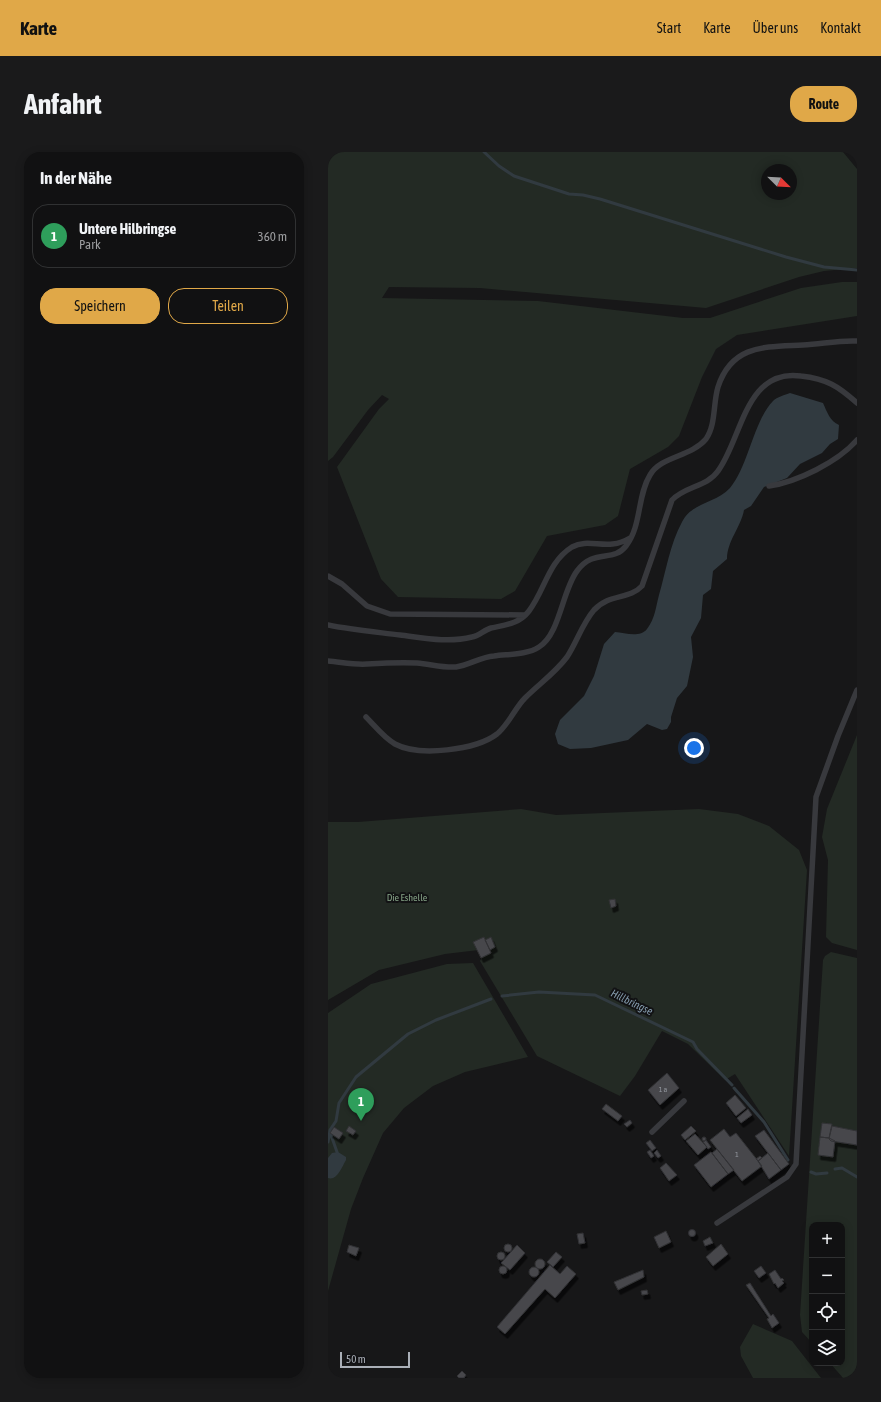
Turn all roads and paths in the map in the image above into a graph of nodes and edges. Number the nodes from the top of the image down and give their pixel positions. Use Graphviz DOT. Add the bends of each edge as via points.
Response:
graph roads {
  1 [pos="857,341"];
  2 [pos="857,403"];
  3 [pos="857,440"];
  4 [pos="769,486"];
  5 [pos="631,538"];
  6 [pos="328,576"];
  7 [pos="525,615"];
  8 [pos="328,625"];
  9 [pos="328,661"];
  10 [pos="857,690"];
  11 [pos="366,717"];
  12 [pos="684,1100"];
  13 [pos="652,1132"];
  14 [pos="717,1223"];
  1 -- 5 [label="lane" via="765,347 744,353 736,359 721,380 711,427 705,440 689,453 664,463 650,474"];
  2 -- 11 [label="lane" via="834,385 812,377 789,374 776,378 762,388 748,408 718,471 706,481 679,493 672,500 642,586 632,593 605,600 594,610 567,657 523,700 499,732 487,741 454,749 411,748 396,744"];
  3 -- 4 [label="lane" via="834,460 790,482"];
  5 -- 7 [label="lane" via="611,546 579,544 566,551 556,560"];
  5 -- 9 [label="lane" via="618,554 596,556 582,565 571,580 550,634 541,646 533,650 492,656 456,667 415,663 365,664"];
  6 -- 7 [label="lane" via="342,584 367,606 390,614"];
  7 -- 8 [label="lane" via="513,623 486,630 474,637 448,640 427,640"];
  10 -- 14 [label="lane" via="816,797 796,1164 787,1177"];
  12 -- 13 [label="lane"];
}
